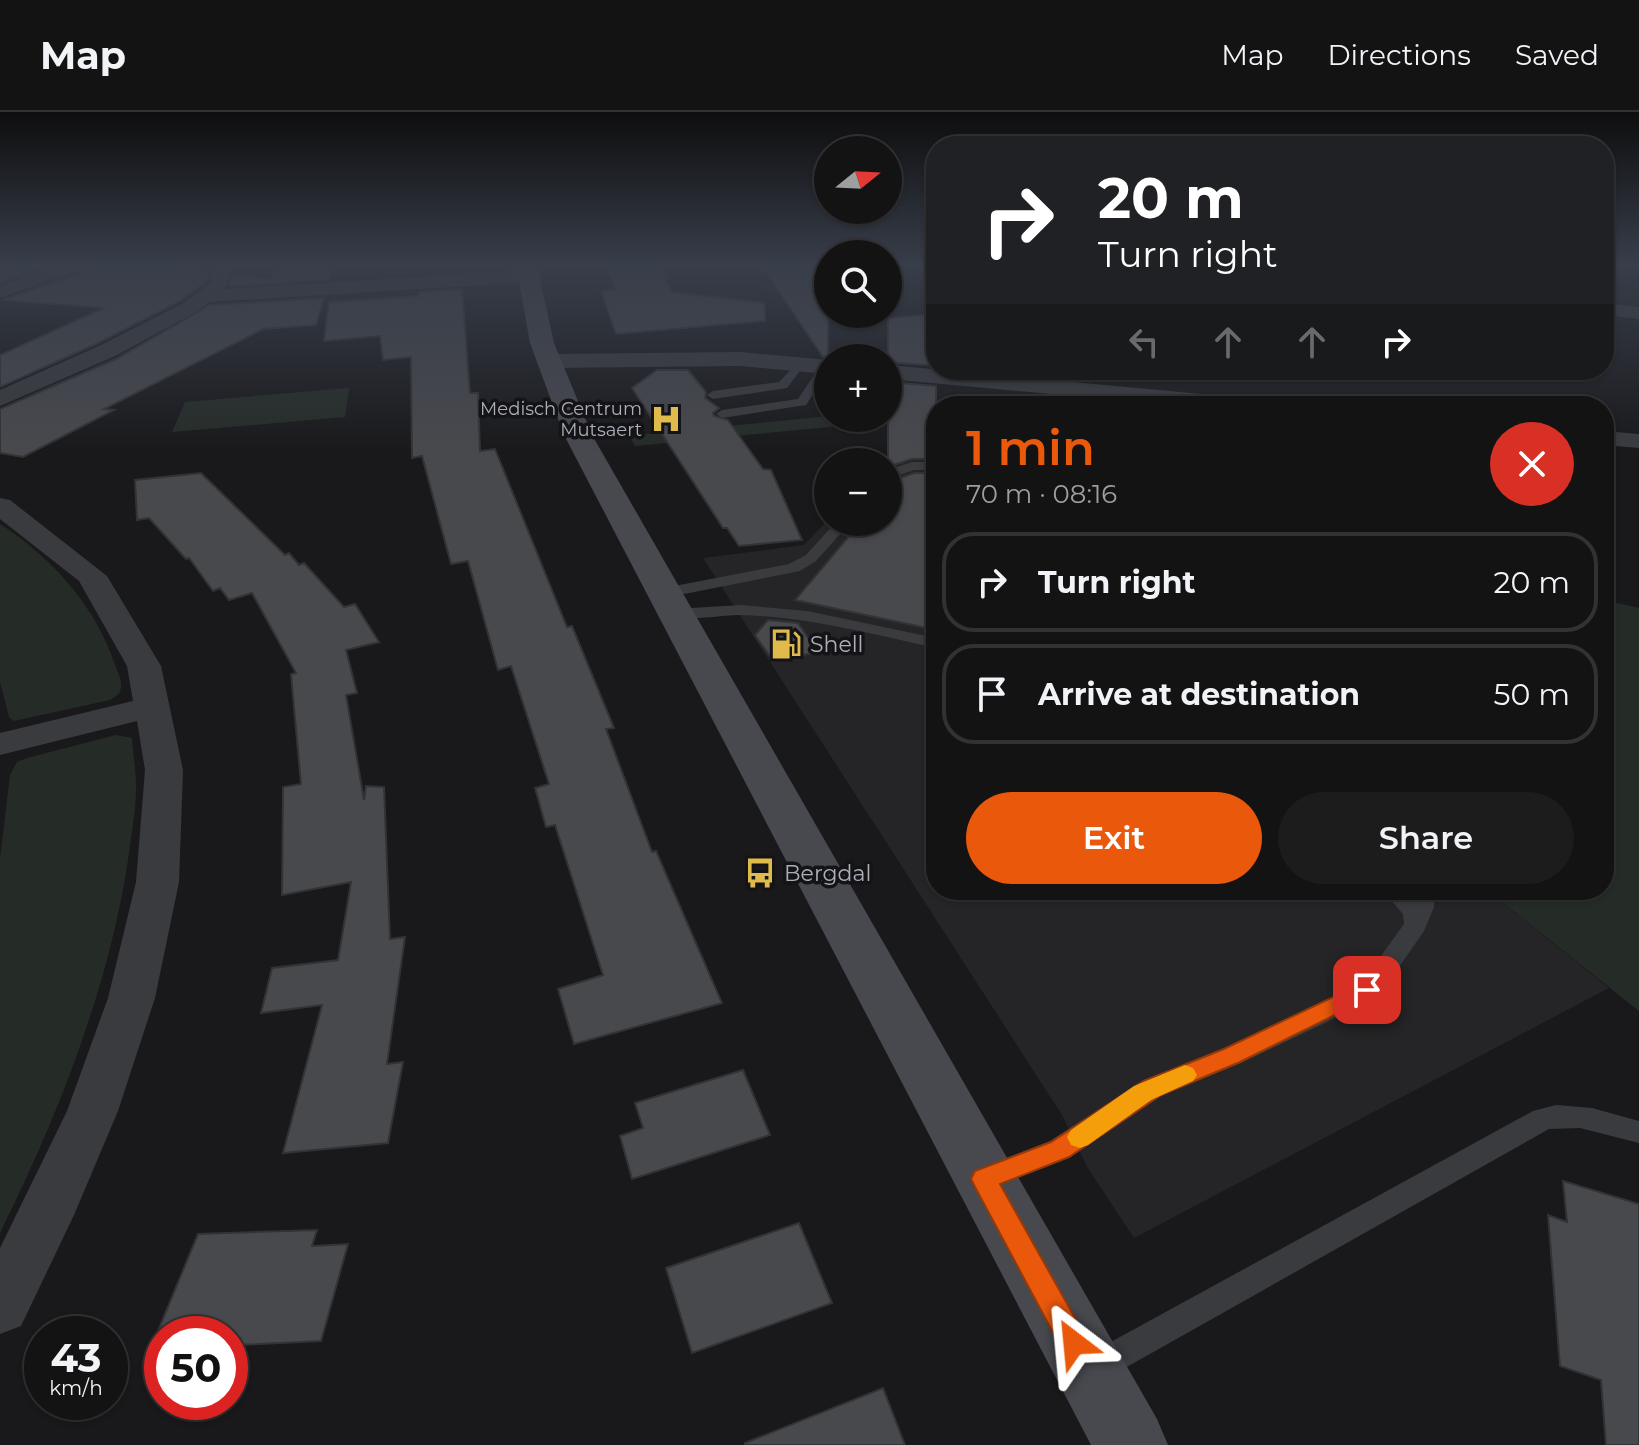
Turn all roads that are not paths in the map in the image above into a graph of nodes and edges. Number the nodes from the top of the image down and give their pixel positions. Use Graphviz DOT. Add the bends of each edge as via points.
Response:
graph roads {
  1 [pos="153,327"];
  2 [pos="540,327"];
  3 [pos="548,361"];
  4 [pos="799,364"];
  5 [pos="814,366"];
  6 [pos="902,373"];
  7 [pos="926,376"];
  8 [pos="965,380"];
  9 [pos="814,385"];
  10 [pos="713,395"];
  11 [pos="1118,396"];
  12 [pos="0,399"];
  13 [pos="722,414"];
  14 [pos="1614,439"];
  15 [pos="1639,441"];
  16 [pos="926,466"];
  17 [pos="902,470"];
  18 [pos="0,506"];
  19 [pos="831,536"];
  20 [pos="670,603"];
  21 [pos="926,641"];
  22 [pos="154,706"];
  23 [pos="0,744"];
  24 [pos="1403,900"];
  25 [pos="1423,900"];
  26 [pos="1416,925"];
  27 [pos="1639,1132"];
  28 [pos="984,1179"];
  29 [pos="0,1306"];
  30 [pos="1089,1371"];
  31 [pos="1131,1445"];
  1 -- 12 [label="street"];
  2 -- 3 [label="main road"];
  3 -- 4 [label="street" via="731,359"];
  3 -- 20 [label="main road" via="578,435"];
  4 -- 5 [label="street"];
  4 -- 10 [label="lane" via="783,385"];
  6 -- 7 [label="street"];
  8 -- 11 [label="street"];
  9 -- 13 [label="lane" via="802,402"];
  14 -- 15 [label="street"];
  16 -- 17 [label="lane"];
  18 -- 22 [label="street" via="58,545 104,593 144,665"];
  19 -- 20 [label="lane" via="794,568"];
  20 -- 21 [label="lane" via="775,611"];
  20 -- 28 [label="main road"];
  22 -- 23 [label="street"];
  22 -- 29 [label="street" via="165,805 149,932 101,1089"];
  24 -- 26 [label="lane" via="1414,911"];
  25 -- 26 [label="lane"];
  26 -- 28 [label="lane" via="1377,980 1358,996 1152,1088 1060,1149"];
  27 -- 30 [label="lane" via="1578,1115 1543,1119"];
  28 -- 30 [label="main road"];
  30 -- 31 [label="main road"];
}
